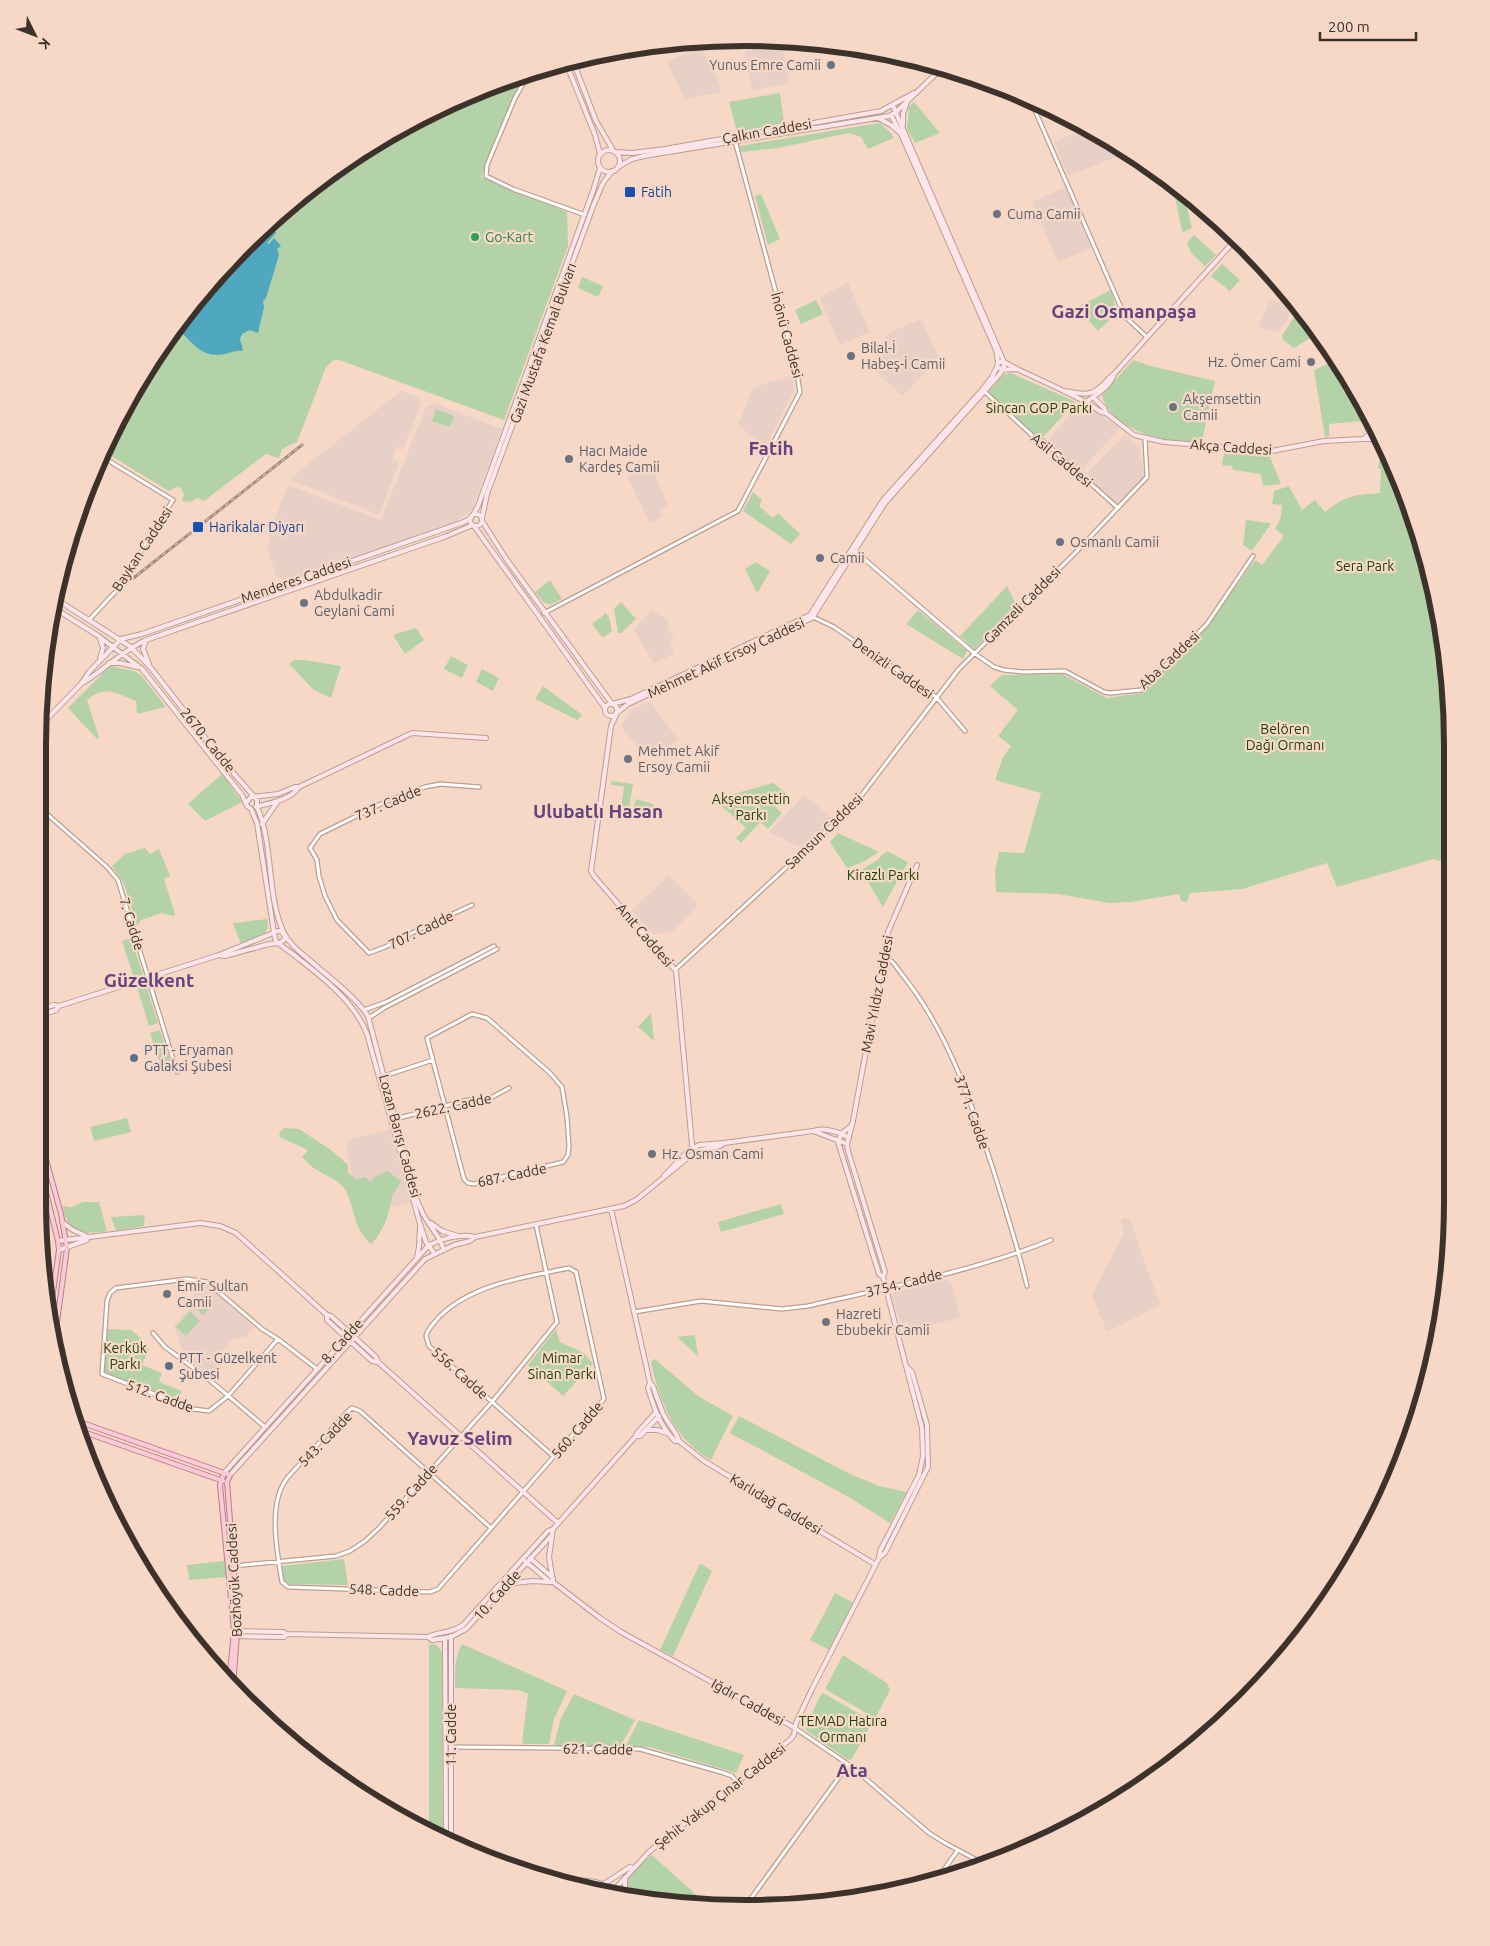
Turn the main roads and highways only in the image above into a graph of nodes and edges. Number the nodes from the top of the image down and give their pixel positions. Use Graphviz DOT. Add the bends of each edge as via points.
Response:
graph roads {
  1 [pos="575,68"];
  2 [pos="568,69"];
  3 [pos="936,73"];
  4 [pos="914,93"];
  5 [pos="907,101"];
  6 [pos="893,106"];
  7 [pos="887,109"];
  8 [pos="896,112"];
  9 [pos="891,115"];
  10 [pos="878,118"];
  11 [pos="903,127"];
  12 [pos="901,134"];
  13 [pos="735,139"];
  14 [pos="614,151"];
  15 [pos="600,154"];
  16 [pos="618,167"];
  17 [pos="600,168"];
  18 [pos="612,171"];
  19 [pos="1232,244"];
  20 [pos="998,362"];
  21 [pos="1004,362"];
  22 [pos="997,367"];
  23 [pos="1017,369"];
  24 [pos="1003,370"];
  25 [pos="1114,374"];
  26 [pos="1064,391"];
  27 [pos="1082,394"];
  28 [pos="1093,398"];
  29 [pos="1078,399"];
  30 [pos="1086,402"];
  31 [pos="1106,413"];
  32 [pos="1371,434"];
  33 [pos="1363,439"];
  34 [pos="1373,439"];
  35 [pos="472,516"];
  36 [pos="482,519"];
  37 [pos="473,525"];
  38 [pos="272,589"];
  39 [pos="274,595"];
  40 [pos="61,602"];
  41 [pos="60,612"];
  42 [pos="812,616"];
  43 [pos="99,637"];
  44 [pos="120,638"];
  45 [pos="146,640"];
  46 [pos="113,647"];
  47 [pos="132,647"];
  48 [pos="121,654"];
  49 [pos="97,664"];
  50 [pos="107,664"];
  51 [pos="151,668"];
  52 [pos="142,669"];
  53 [pos="81,684"];
  54 [pos="612,704"];
  55 [pos="606,708"];
  56 [pos="617,713"];
  57 [pos="607,715"];
  58 [pos="47,720"];
  59 [pos="611,726"];
  60 [pos="486,738"];
  61 [pos="299,787"];
  62 [pos="254,797"];
  63 [pos="279,800"];
  64 [pos="246,803"];
  65 [pos="257,807"];
  66 [pos="251,808"];
  67 [pos="262,824"];
  68 [pos="916,865"];
  69 [pos="274,934"];
  70 [pos="284,934"];
  71 [pos="278,944"];
  72 [pos="219,955"];
  73 [pos="59,1006"];
  74 [pos="46,1008"];
  75 [pos="364,1010"];
  76 [pos="46,1013"];
  77 [pos="358,1014"];
  78 [pos="369,1018"];
  79 [pos="361,1021"];
  80 [pos="852,1126"];
  81 [pos="813,1131"];
  82 [pos="841,1134"];
  83 [pos="849,1138"];
  84 [pos="838,1142"];
  85 [pos="724,1143"];
  86 [pos="847,1144"];
  87 [pos="694,1147"];
  88 [pos="696,1151"];
  89 [pos="46,1161"];
  90 [pos="664,1176"];
  91 [pos="46,1192"];
  92 [pos="611,1209"];
  93 [pos="426,1220"];
  94 [pos="62,1222"];
  95 [pos="869,1222"];
  96 [pos="864,1223"];
  97 [pos="420,1224"];
  98 [pos="463,1237"];
  99 [pos="475,1237"];
  100 [pos="91,1238"];
  101 [pos="66,1240"];
  102 [pos="440,1240"];
  103 [pos="58,1241"];
  104 [pos="428,1246"];
  105 [pos="67,1248"];
  106 [pos="59,1250"];
  107 [pos="444,1250"];
  108 [pos="434,1254"];
  109 [pos="415,1262"];
  110 [pos="883,1278"];
  111 [pos="53,1295"];
  112 [pos="327,1315"];
  113 [pos="57,1321"];
  114 [pos="352,1334"];
  115 [pos="348,1339"];
  116 [pos="378,1362"];
  117 [pos="908,1368"];
  118 [pos="650,1383"];
  119 [pos="660,1408"];
  120 [pos="656,1412"];
  121 [pos="663,1413"];
  122 [pos="658,1418"];
  123 [pos="82,1423"];
  124 [pos="646,1430"];
  125 [pos="86,1433"];
  126 [pos="667,1433"];
  127 [pos="636,1436"];
  128 [pos="678,1441"];
  129 [pos="923,1456"];
  130 [pos="928,1456"];
  131 [pos="224,1473"];
  132 [pos="230,1475"];
  133 [pos="221,1480"];
  134 [pos="227,1482"];
  135 [pos="558,1523"];
  136 [pos="553,1529"];
  137 [pos="552,1535"];
  138 [pos="529,1557"];
  139 [pos="879,1558"];
  140 [pos="525,1562"];
  141 [pos="876,1565"];
  142 [pos="552,1580"];
  143 [pos="508,1584"];
  144 [pos="236,1631"];
  145 [pos="287,1634"];
  146 [pos="451,1635"];
  147 [pos="236,1636"];
  148 [pos="446,1636"];
  149 [pos="230,1673"];
  150 [pos="234,1676"];
  151 [pos="795,1728"];
  152 [pos="446,1833"];
  153 [pos="451,1835"];
  154 [pos="633,1868"];
  155 [pos="625,1878"];
  156 [pos="590,1882"];
  157 [pos="604,1884"];
  158 [pos="616,1887"];
  159 [pos="625,1889"];
  1 -- 14 [label="main road" via="596,121"];
  2 -- 15 [label="main road"];
  3 -- 4 [label="main road, Çalkın Caddesi"];
  4 -- 5 [label="main road, Çalkın Caddesi"];
  4 -- 6 [label="main road, Çalkın Caddesi"];
  5 -- 8 [label="main road, Çalkın Caddesi"];
  5 -- 11 [label="main road"];
  6 -- 7 [label="main road, Çalkın Caddesi"];
  6 -- 8 [label="main road"];
  7 -- 9 [label="main road"];
  7 -- 13 [label="main road, Çalkın Caddesi"];
  8 -- 9 [label="main road, Çalkın Caddesi"];
  8 -- 11 [label="main road"];
  9 -- 10 [label="main road, Çalkın Caddesi"];
  9 -- 12 [label="main road"];
  10 -- 12 [label="main road"];
  10 -- 13 [label="main road, Çalkın Caddesi"];
  11 -- 21 [label="main road"];
  12 -- 20 [label="main road" via="996,350"];
  13 -- 14 [label="main road, Çalkın Caddesi" via="665,149"];
  13 -- 16 [label="main road, Çalkın Caddesi" via="642,156"];
  14 -- 15 [label="main road" via="606,150"];
  14 -- 16 [label="main road" via="620,160"];
  15 -- 17 [label="main road"];
  16 -- 18 [label="main road"];
  17 -- 18 [label="main road"];
  17 -- 35 [label="main road, Gazi Mustafa Kemal Bulvarı"];
  18 -- 36 [label="main road, Gazi Mustafa Kemal Bulvarı" via="594,204 488,494"];
  19 -- 25 [label="main road"];
  20 -- 21 [label="main road"];
  20 -- 22 [label="main road"];
  21 -- 23 [label="main road"];
  21 -- 24 [label="main road"];
  22 -- 24 [label="main road"];
  22 -- 42 [label="main road, Mehmet Akif Ersoy Caddesi" via="982,390 881,504"];
  23 -- 24 [label="main road"];
  23 -- 26 [label="main road"];
  24 -- 42 [label="main road, Mehmet Akif Ersoy Caddesi" via="885,503"];
  25 -- 27 [label="main road" via="1097,390"];
  25 -- 28 [label="main road"];
  26 -- 27 [label="main road"];
  26 -- 29 [label="main road"];
  27 -- 28 [label="main road"];
  27 -- 29 [label="main road"];
  28 -- 30 [label="main road"];
  28 -- 31 [label="main road, Akça Caddesi"];
  29 -- 30 [label="main road"];
  30 -- 31 [label="main road, Akça Caddesi"];
  31 -- 33 [label="main road, Akça Caddesi" via="1129,432 1145,439 1268,451 1324,441"];
  32 -- 33 [label="main road"];
  33 -- 34 [label="main road, Akça Caddesi"];
  35 -- 36 [label="main road" via="478,514"];
  35 -- 37 [label="main road"];
  35 -- 38 [label="main road, Menderes Caddesi" via="464,522"];
  36 -- 37 [label="main road, Menderes Caddesi" via="479,525"];
  36 -- 54 [label="main road" via="506,560"];
  37 -- 39 [label="main road, Menderes Caddesi"];
  37 -- 55 [label="main road"];
  38 -- 39 [label="main road"];
  38 -- 44 [label="main road, Menderes Caddesi" via="142,634"];
  39 -- 45 [label="main road, Menderes Caddesi"];
  40 -- 44 [label="main road, 2670. Cadde"];
  41 -- 43 [label="main road, 2670. Cadde"];
  42 -- 54 [label="main road, Mehmet Akif Ersoy Caddesi" via="631,699"];
  42 -- 56 [label="main road, Mehmet Akif Ersoy Caddesi" via="628,704"];
  43 -- 46 [label="main road, 2670. Cadde"];
  43 -- 49 [label="main road" via="103,648"];
  44 -- 46 [label="main road"];
  44 -- 47 [label="main road, 2670. Cadde"];
  45 -- 47 [label="main road, Menderes Caddesi"];
  45 -- 51 [label="main road" via="143,649"];
  46 -- 48 [label="main road, 2670. Cadde"];
  46 -- 49 [label="main road"];
  47 -- 48 [label="main road, Menderes Caddesi"];
  47 -- 51 [label="main road, 2670. Cadde"];
  48 -- 50 [label="main road, Menderes Caddesi"];
  48 -- 52 [label="main road, 2670. Cadde"];
  49 -- 53 [label="main road"];
  50 -- 52 [label="main road" via="120,662"];
  50 -- 53 [label="main road, Menderes Caddesi"];
  51 -- 62 [label="main road, 2670. Cadde"];
  52 -- 64 [label="main road, 2670. Cadde"];
  53 -- 58 [label="main road"];
  54 -- 55 [label="main road"];
  54 -- 56 [label="main road"];
  55 -- 57 [label="main road"];
  56 -- 57 [label="main road"];
  56 -- 59 [label="main road"];
  57 -- 59 [label="main road"];
  59 -- 87 [label="main road, Anıt Caddesi" via="591,871 676,970"];
  60 -- 61 [label="main road" via="412,733"];
  61 -- 62 [label="main road"];
  61 -- 63 [label="main road" via="297,792"];
  62 -- 64 [label="main road"];
  62 -- 65 [label="main road" via="258,801"];
  63 -- 65 [label="main road"];
  63 -- 67 [label="main road"];
  64 -- 66 [label="main road"];
  65 -- 66 [label="main road"];
  65 -- 67 [label="main road, Lozan Barışı Caddesi"];
  66 -- 69 [label="main road" via="262,847"];
  67 -- 70 [label="main road, Lozan Barışı Caddesi"];
  68 -- 80 [label="main road, Mavi Yıldız Caddesi" via="888,932"];
  69 -- 70 [label="main road" via="280,931"];
  69 -- 71 [label="main road"];
  69 -- 72 [label="main road"];
  70 -- 71 [label="main road" via="284,940"];
  70 -- 75 [label="main road, Lozan Barışı Caddesi" via="297,950"];
  71 -- 72 [label="main road"];
  71 -- 77 [label="main road, Lozan Barışı Caddesi" via="301,960"];
  72 -- 73 [label="main road"];
  73 -- 74 [label="main road"];
  73 -- 76 [label="main road"];
  75 -- 77 [label="main road"];
  75 -- 78 [label="main road, Lozan Barışı Caddesi"];
  77 -- 79 [label="main road, Lozan Barışı Caddesi"];
  78 -- 79 [label="main road"];
  78 -- 93 [label="main road, Lozan Barışı Caddesi" via="416,1196"];
  79 -- 97 [label="main road, Lozan Barışı Caddesi"];
  80 -- 82 [label="main road"];
  80 -- 83 [label="main road, Mavi Yıldız Caddesi"];
  81 -- 82 [label="main road"];
  81 -- 84 [label="main road"];
  81 -- 85 [label="main road"];
  82 -- 83 [label="main road"];
  82 -- 84 [label="main road"];
  83 -- 86 [label="main road, Mavi Yıldız Caddesi"];
  84 -- 86 [label="main road"];
  84 -- 96 [label="main road"];
  85 -- 87 [label="main road"];
  85 -- 88 [label="main road"];
  86 -- 95 [label="main road"];
  87 -- 88 [label="main road, Anıt Caddesi"];
  87 -- 90 [label="main road"];
  88 -- 90 [label="main road"];
  89 -- 94 [label="main road"];
  90 -- 92 [label="main road, 8. Cadde" via="636,1200"];
  91 -- 103 [label="main road"];
  92 -- 99 [label="main road, 8. Cadde"];
  92 -- 118 [label="main road, Karlıdağ Caddesi"];
  93 -- 98 [label="main road" via="442,1231"];
  93 -- 102 [label="main road, Lozan Barışı Caddesi"];
  94 -- 100 [label="main road"];
  94 -- 101 [label="main road"];
  95 -- 96 [label="main road"];
  95 -- 110 [label="main road" via="885,1272"];
  96 -- 110 [label="main road"];
  97 -- 104 [label="main road, Lozan Barışı Caddesi"];
  97 -- 109 [label="main road"];
  98 -- 99 [label="main road, 8. Cadde"];
  98 -- 102 [label="main road, 8. Cadde"];
  99 -- 107 [label="main road, 8. Cadde"];
  100 -- 101 [label="main road"];
  100 -- 105 [label="main road"];
  100 -- 112 [label="main road" via="200,1223 224,1227 236,1233"];
  101 -- 103 [label="main road"];
  101 -- 105 [label="main road"];
  102 -- 104 [label="main road, 8. Cadde"];
  102 -- 107 [label="main road, Lozan Barışı Caddesi"];
  103 -- 106 [label="main road"];
  104 -- 108 [label="main road, Lozan Barışı Caddesi"];
  104 -- 109 [label="main road, 8. Cadde"];
  105 -- 106 [label="main road"];
  105 -- 113 [label="main road"];
  106 -- 111 [label="main road"];
  107 -- 108 [label="main road, 8. Cadde"];
  108 -- 114 [label="main road, 8. Cadde" via="418,1264"];
  109 -- 114 [label="main road, 8. Cadde"];
  110 -- 117 [label="main road"];
  112 -- 114 [label="main road"];
  112 -- 115 [label="main road" via="328,1320"];
  114 -- 115 [label="main road, 8. Cadde"];
  114 -- 116 [label="main road" via="376,1356"];
  115 -- 116 [label="main road" via="372,1361"];
  115 -- 131 [label="main road, 8. Cadde"];
  115 -- 132 [label="main road, 8. Cadde"];
  116 -- 135 [label="main road"];
  117 -- 129 [label="main road" via="922,1428"];
  117 -- 130 [label="main road" via="912,1372 927,1425"];
  118 -- 119 [label="main road, Karlıdağ Caddesi"];
  118 -- 120 [label="main road, Karlıdağ Caddesi" via="648,1388"];
  119 -- 120 [label="main road, 10. Cadde"];
  119 -- 121 [label="main road, Karlıdağ Caddesi"];
  120 -- 122 [label="main road, Karlıdağ Caddesi"];
  120 -- 127 [label="main road, 10. Cadde"];
  121 -- 122 [label="main road, 10. Cadde"];
  121 -- 128 [label="main road, Karlıdağ Caddesi"];
  122 -- 124 [label="main road, 10. Cadde"];
  122 -- 126 [label="main road, Karlıdağ Caddesi"];
  123 -- 131 [label="main road"];
  124 -- 126 [label="main road"];
  124 -- 127 [label="main road, 10. Cadde"];
  125 -- 133 [label="main road"];
  126 -- 128 [label="main road, Karlıdağ Caddesi"];
  127 -- 135 [label="main road, 10. Cadde"];
  128 -- 141 [label="main road, Karlıdağ Caddesi" via="704,1461"];
  129 -- 130 [label="main road"];
  129 -- 139 [label="main road" via="919,1474 880,1550"];
  130 -- 139 [label="main road" via="925,1475 885,1553"];
  131 -- 132 [label="main road"];
  131 -- 133 [label="main road, Bozhöyük Caddesi"];
  132 -- 134 [label="main road, Bozhöyük Caddesi"];
  133 -- 134 [label="main road"];
  133 -- 144 [label="main road, Bozhöyük Caddesi"];
  134 -- 144 [label="main road, Bozhöyük Caddesi"];
  135 -- 136 [label="main road, 10. Cadde"];
  136 -- 137 [label="main road"];
  136 -- 138 [label="main road, 10. Cadde"];
  137 -- 138 [label="main road, 10. Cadde"];
  137 -- 142 [label="main road" via="549,1557"];
  138 -- 140 [label="main road, 10. Cadde"];
  138 -- 142 [label="main road, Iğdır Caddesi"];
  139 -- 141 [label="main road, Şehit Yakup Çınar Caddesi"];
  140 -- 142 [label="main road, Iğdır Caddesi"];
  140 -- 143 [label="main road, 10. Cadde"];
  140 -- 146 [label="main road, 10. Cadde"];
  141 -- 151 [label="main road, Şehit Yakup Çınar Caddesi"];
  142 -- 143 [label="main road"];
  142 -- 151 [label="main road, Iğdır Caddesi" via="621,1632"];
  143 -- 146 [label="main road, 10. Cadde" via="461,1633"];
  144 -- 145 [label="main road, 10. Cadde"];
  144 -- 147 [label="main road, Bozhöyük Caddesi"];
  145 -- 147 [label="main road, 10. Cadde" via="284,1637"];
  145 -- 148 [label="main road, 10. Cadde"];
  146 -- 148 [label="main road, 10. Cadde"];
  146 -- 153 [label="main road, 11. Cadde"];
  147 -- 149 [label="main road, Bozhöyük Caddesi"];
  147 -- 150 [label="main road, Bozhöyük Caddesi"];
  148 -- 152 [label="main road, 11. Cadde"];
  151 -- 154 [label="main road, Şehit Yakup Çınar Caddesi" via="794,1735 782,1748"];
  154 -- 155 [label="main road"];
  154 -- 157 [label="main road"];
  155 -- 158 [label="main road"];
  155 -- 159 [label="main road"];
  156 -- 157 [label="main road"];
}
